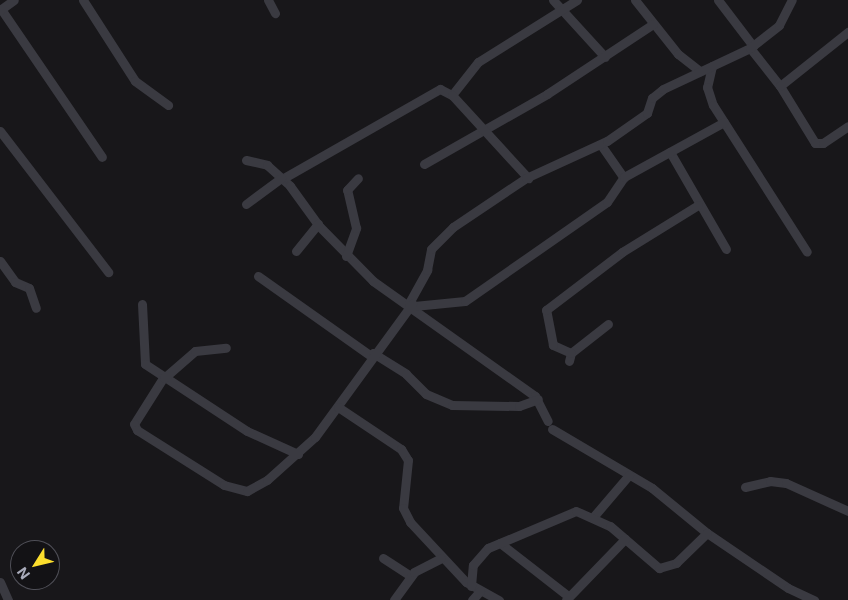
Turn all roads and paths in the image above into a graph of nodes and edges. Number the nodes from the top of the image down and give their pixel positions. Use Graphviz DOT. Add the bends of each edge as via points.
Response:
graph roads {
  1 [pos="14,0"];
  2 [pos="83,0"];
  3 [pos="268,0"];
  4 [pos="553,0"];
  5 [pos="577,0"];
  6 [pos="635,0"];
  7 [pos="718,0"];
  8 [pos="792,0"];
  9 [pos="0,10"];
  10 [pos="560,10"];
  11 [pos="274,12"];
  12 [pos="654,24"];
  13 [pos="848,32"];
  14 [pos="751,47"];
  15 [pos="606,57"];
  16 [pos="712,66"];
  17 [pos="700,71"];
  18 [pos="780,86"];
  19 [pos="452,95"];
  20 [pos="168,105"];
  21 [pos="724,122"];
  22 [pos="848,126"];
  23 [pos="0,131"];
  24 [pos="483,131"];
  25 [pos="601,145"];
  26 [pos="670,152"];
  27 [pos="102,157"];
  28 [pos="246,160"];
  29 [pos="424,164"];
  30 [pos="281,178"];
  31 [pos="358,178"];
  32 [pos="528,178"];
  33 [pos="624,178"];
  34 [pos="246,204"];
  35 [pos="698,205"];
  36 [pos="318,224"];
  37 [pos="726,249"];
  38 [pos="296,251"];
  39 [pos="807,252"];
  40 [pos="346,256"];
  41 [pos="0,261"];
  42 [pos="108,272"];
  43 [pos="258,276"];
  44 [pos="142,304"];
  45 [pos="412,304"];
  46 [pos="36,308"];
  47 [pos="608,324"];
  48 [pos="226,348"];
  49 [pos="372,354"];
  50 [pos="163,378"];
  51 [pos="538,399"];
  52 [pos="338,407"];
  53 [pos="298,454"];
  54 [pos="629,475"];
  55 [pos="745,487"];
  56 [pos="848,511"];
  57 [pos="594,516"];
  58 [pos="707,534"];
  59 [pos="625,539"];
  60 [pos="500,543"];
  61 [pos="383,558"];
  62 [pos="441,558"];
  63 [pos="411,576"];
  64 [pos="0,582"];
  65 [pos="472,586"];
  66 [pos="480,591"];
  67 [pos="567,598"];
  68 [pos="8,600"];
  69 [pos="394,600"];
  70 [pos="472,600"];
  71 [pos="499,600"];
  72 [pos="814,600"];
  1 -- 9 [label="street"];
  2 -- 20 [label="street" via="135,80"];
  3 -- 11 [label="street"];
  4 -- 10 [label="street"];
  5 -- 10 [label="street"];
  6 -- 12 [label="street"];
  7 -- 14 [label="street"];
  8 -- 14 [label="street" via="778,24"];
  9 -- 27 [label="street"];
  10 -- 15 [label="street" via="570,16"];
  10 -- 19 [label="street" via="478,62"];
  12 -- 15 [label="street"];
  12 -- 17 [label="street" via="678,54"];
  13 -- 18 [label="street"];
  14 -- 16 [label="street"];
  14 -- 18 [label="street"];
  15 -- 24 [label="street"];
  16 -- 17 [label="street"];
  16 -- 21 [label="street" via="707,87"];
  17 -- 25 [label="street" via="655,95 647,113"];
  18 -- 22 [label="street" via="815,143 823,143"];
  19 -- 24 [label="street"];
  19 -- 30 [label="street" via="436,90"];
  21 -- 26 [label="street"];
  21 -- 39 [label="street"];
  23 -- 42 [label="street"];
  24 -- 29 [label="street"];
  24 -- 32 [label="street"];
  25 -- 32 [label="street"];
  25 -- 33 [label="street"];
  26 -- 33 [label="street"];
  26 -- 35 [label="street"];
  28 -- 30 [label="street" via="267,165"];
  30 -- 34 [label="street"];
  30 -- 36 [label="street"];
  31 -- 40 [label="street" via="346,190 356,228"];
  32 -- 45 [label="street" via="434,244"];
  33 -- 45 [label="street" via="607,202 465,301"];
  35 -- 37 [label="street"];
  35 -- 47 [label="street" via="614,258 546,310 553,346 570,357"];
  36 -- 38 [label="street"];
  36 -- 40 [label="street"];
  40 -- 45 [label="street" via="373,281"];
  41 -- 46 [label="street" via="15,282 29,288"];
  43 -- 49 [label="street"];
  44 -- 50 [label="street" via="143,358"];
  45 -- 49 [label="street"];
  45 -- 51 [label="street"];
  48 -- 50 [label="street" via="195,351"];
  49 -- 51 [label="street" via="406,374 426,394 452,405 519,406"];
  49 -- 52 [label="street"];
  50 -- 53 [label="street" via="201,397 247,431"];
  50 -- 53 [label="street" via="135,428 224,485 238,490 255,489"];
  51 -- 54 [label="street" via="550,425"];
  52 -- 53 [label="street"];
  52 -- 62 [label="street" via="394,443 406,455 405,513"];
  54 -- 57 [label="street"];
  54 -- 58 [label="street"];
  55 -- 56 [label="street" via="770,481 786,483"];
  57 -- 59 [label="street"];
  57 -- 60 [label="street" via="576,511"];
  58 -- 59 [label="street" via="676,563 659,568"];
  58 -- 72 [label="street" via="788,588"];
  59 -- 67 [label="street"];
  60 -- 65 [label="street" via="476,559"];
  60 -- 67 [label="street"];
  61 -- 63 [label="street"];
  62 -- 63 [label="street"];
  62 -- 65 [label="street"];
  63 -- 69 [label="street"];
  64 -- 68 [label="street"];
  65 -- 66 [label="street"];
  66 -- 70 [label="street"];
  66 -- 71 [label="street"];
}
